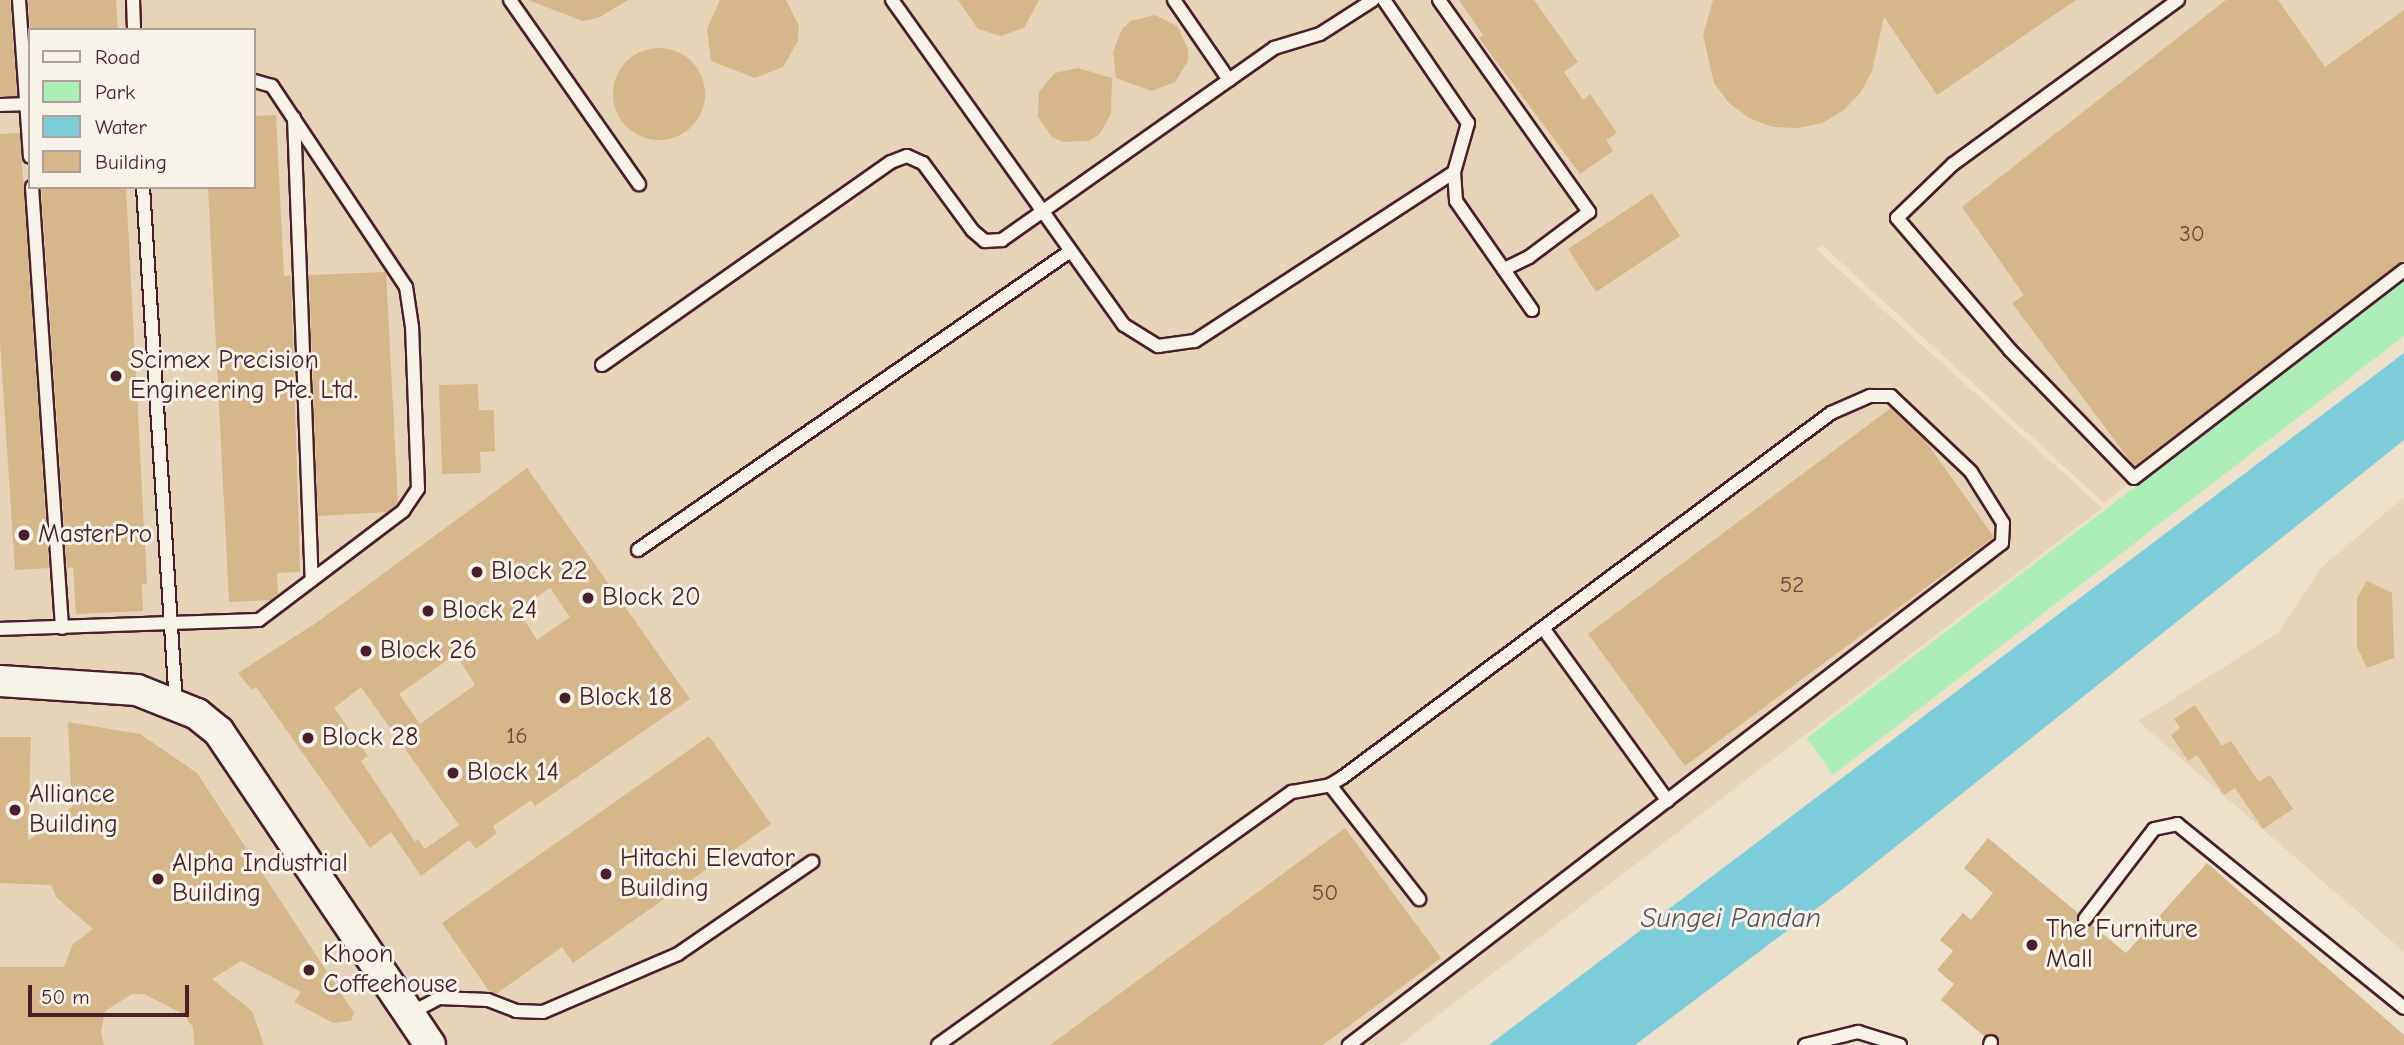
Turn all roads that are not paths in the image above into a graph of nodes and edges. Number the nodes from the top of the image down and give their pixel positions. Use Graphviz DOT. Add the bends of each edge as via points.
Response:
graph roads {
  1 [pos="19,0"];
  2 [pos="132,0"];
  3 [pos="510,0"];
  4 [pos="892,0"];
  5 [pos="1174,0"];
  6 [pos="1373,0"];
  7 [pos="1384,0"];
  8 [pos="1438,0"];
  9 [pos="2178,0"];
  10 [pos="134,28"];
  11 [pos="1229,80"];
  12 [pos="256,81"];
  13 [pos="28,104"];
  14 [pos="0,105"];
  15 [pos="294,117"];
  16 [pos="1454,172"];
  17 [pos="639,184"];
  18 [pos="32,189"];
  19 [pos="143,189"];
  20 [pos="1040,212"];
  21 [pos="1069,252"];
  22 [pos="1504,269"];
  23 [pos="2404,270"];
  24 [pos="1532,310"];
  25 [pos="602,365"];
  26 [pos="638,550"];
  27 [pos="312,580"];
  28 [pos="168,621"];
  29 [pos="62,628"];
  30 [pos="1543,628"];
  31 [pos="0,629"];
  32 [pos="0,681"];
  33 [pos="176,704"];
  34 [pos="1330,785"];
  35 [pos="1668,801"];
  36 [pos="812,862"];
  37 [pos="1419,899"];
  38 [pos="2085,919"];
  39 [pos="2404,1008"];
  40 [pos="409,1014"];
  41 [pos="430,1045"];
  42 [pos="938,1045"];
  43 [pos="1349,1045"];
  44 [pos="1805,1045"];
  45 [pos="1900,1045"];
  1 -- 13 [label="lane"];
  2 -- 10 [label="lane"];
  3 -- 17 [label="lane"];
  4 -- 20 [label="lane"];
  5 -- 11 [label="lane"];
  6 -- 11 [label="lane" via="1320,34 1274,48"];
  7 -- 16 [label="lane" via="1468,123"];
  8 -- 22 [label="lane" via="1588,212 1529,257"];
  9 -- 23 [label="lane" via="1953,164 1897,218 2010,350 2134,478"];
  11 -- 20 [label="lane"];
  12 -- 15 [label="lane" via="272,86"];
  13 -- 14 [label="lane"];
  15 -- 27 [label="lane"];
  15 -- 27 [label="lane" via="406,287 412,327 418,489 403,511"];
  16 -- 21 [label="lane" via="1195,341 1158,346 1124,324"];
  16 -- 22 [label="lane" via="1456,201"];
  18 -- 29 [label="lane"];
  19 -- 28 [label="lane"];
  20 -- 21 [label="lane"];
  20 -- 25 [label="lane" via="1002,240 985,241 923,163 907,156 875,171"];
  21 -- 26 [label="lane"];
  22 -- 24 [label="lane"];
  27 -- 28 [label="lane" via="260,620 239,624"];
  28 -- 29 [label="lane"];
  28 -- 33 [label="lane"];
  29 -- 31 [label="lane"];
  30 -- 34 [label="lane"];
  30 -- 35 [label="lane"];
  30 -- 35 [label="lane" via="1830,414 1870,396 1891,396 1971,472 2003,523 2002,542"];
  32 -- 33 [label="street" via="136,690"];
  33 -- 40 [label="street" via="219,732"];
  34 -- 37 [label="lane"];
  34 -- 42 [label="lane" via="1292,792"];
  35 -- 43 [label="lane"];
  36 -- 40 [label="lane" via="678,954 543,1012 516,1012 488,1000 439,998"];
  38 -- 39 [label="lane" via="2154,830 2177,824"];
  40 -- 41 [label="street"];
  44 -- 45 [label="lane" via="1858,1032"];
}
